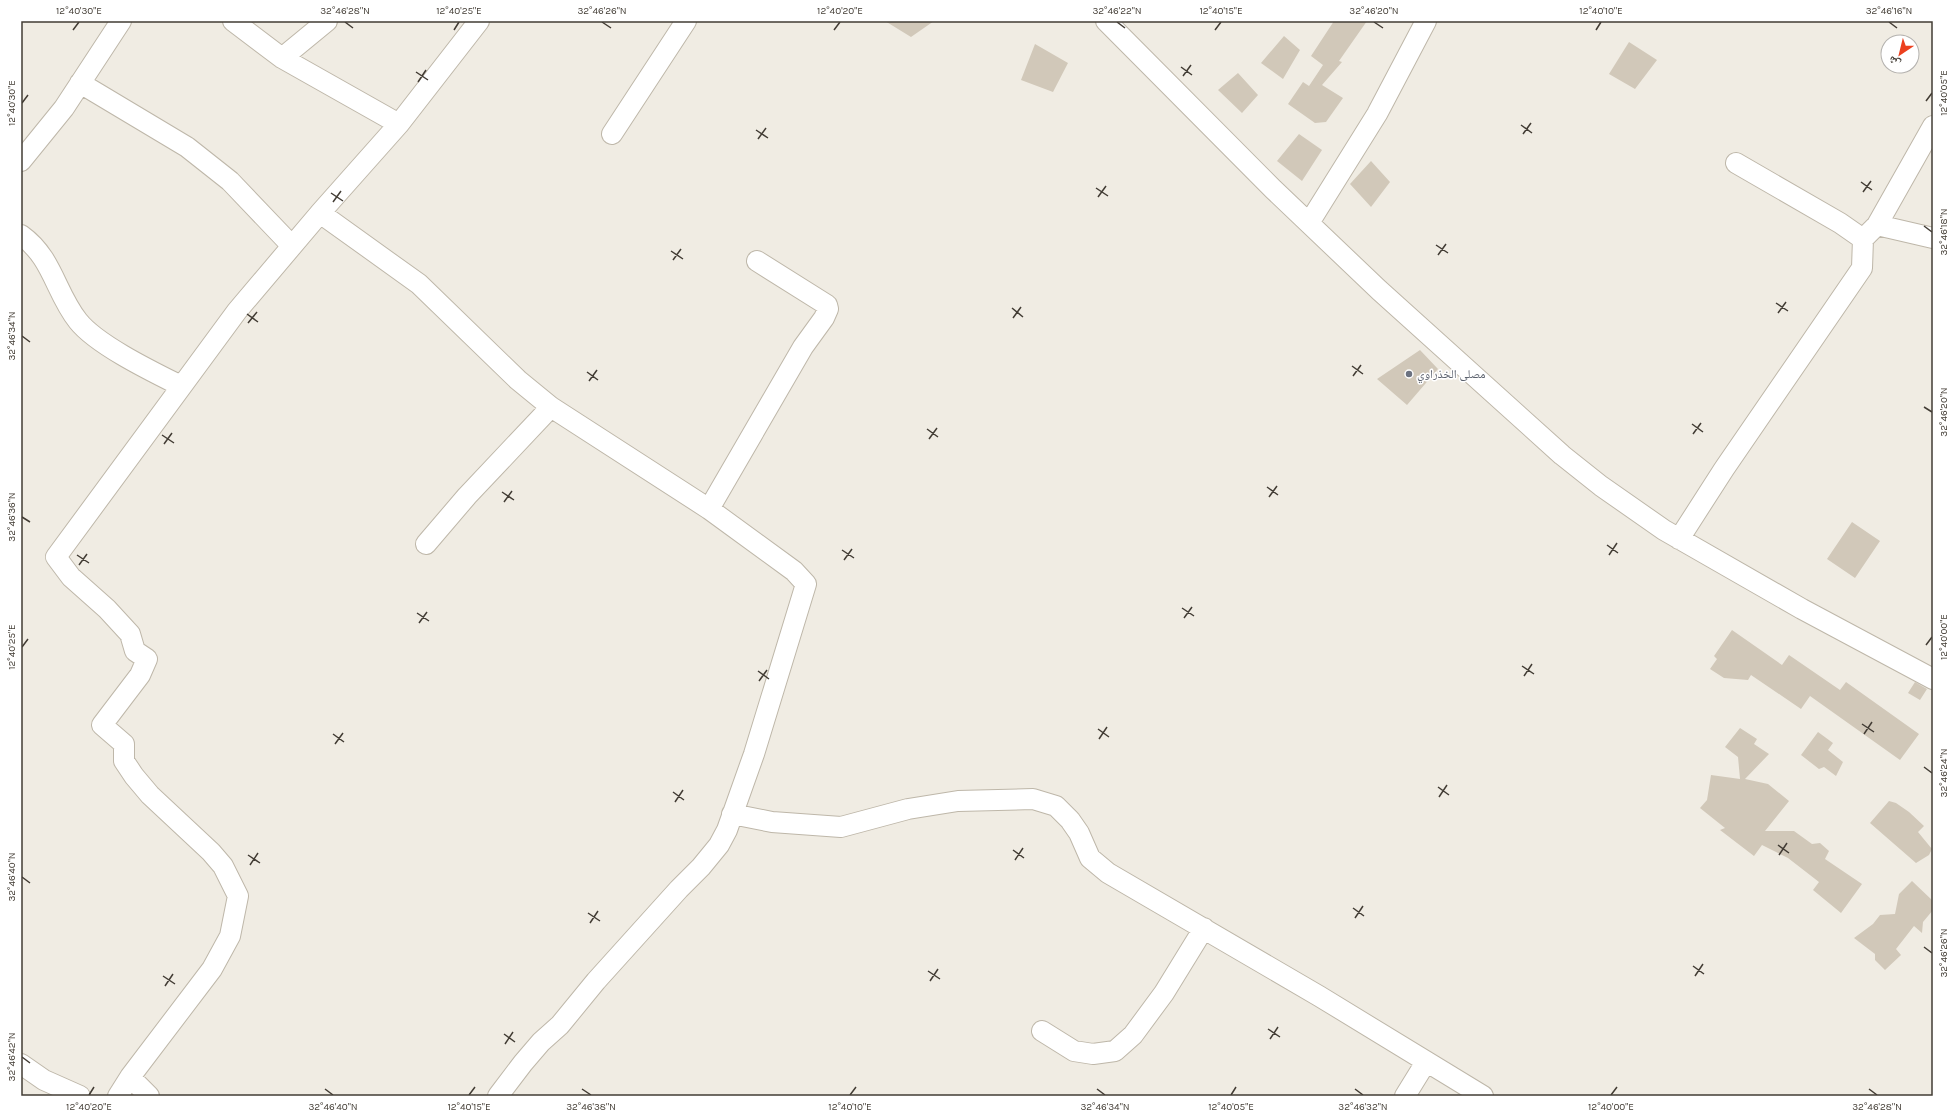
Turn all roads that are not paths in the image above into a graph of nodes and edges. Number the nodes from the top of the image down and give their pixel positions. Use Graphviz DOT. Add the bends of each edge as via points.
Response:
graph roads {
  1 [pos="121,21"];
  2 [pos="233,21"];
  3 [pos="327,21"];
  4 [pos="686,21"];
  5 [pos="1426,21"];
  6 [pos="474,22"];
  7 [pos="1109,22"];
  8 [pos="282,58"];
  9 [pos="80,83"];
  10 [pos="399,124"];
  11 [pos="1933,126"];
  12 [pos="612,134"];
  13 [pos="21,161"];
  14 [pos="1736,163"];
  15 [pos="320,213"];
  16 [pos="1310,223"];
  17 [pos="1877,224"];
  18 [pos="21,235"];
  19 [pos="1933,238"];
  20 [pos="1863,239"];
  21 [pos="292,246"];
  22 [pos="757,261"];
  23 [pos="181,386"];
  24 [pos="550,407"];
  25 [pos="709,509"];
  26 [pos="1679,539"];
  27 [pos="426,544"];
  28 [pos="1933,679"];
  29 [pos="732,814"];
  30 [pos="1204,928"];
  31 [pos="1042,1031"];
  32 [pos="1426,1062"];
  33 [pos="21,1064"];
  34 [pos="130,1077"];
  35 [pos="80,1096"];
  36 [pos="118,1096"];
  37 [pos="149,1096"];
  38 [pos="498,1096"];
  39 [pos="1405,1096"];
  40 [pos="1483,1096"];
  1 -- 9 [label="street"];
  2 -- 8 [label="street"];
  3 -- 8 [label="street"];
  4 -- 12 [label="street"];
  5 -- 16 [label="street" via="1377,114"];
  6 -- 10 [label="street"];
  7 -- 16 [label="street" via="1273,189"];
  8 -- 10 [label="street"];
  9 -- 13 [label="street" via="64,108"];
  9 -- 21 [label="street" via="187,147 230,181"];
  10 -- 15 [label="street"];
  11 -- 17 [label="street"];
  14 -- 20 [label="street" via="1840,222"];
  15 -- 21 [label="street"];
  15 -- 24 [label="street" via="418,284 496,360"];
  16 -- 26 [label="street" via="1379,290 1562,455 1641,515"];
  17 -- 19 [label="street"];
  17 -- 20 [label="street"];
  18 -- 23 [label="street" via="38,249 78,321 91,333 142,367"];
  20 -- 26 [label="street" via="1862,268"];
  21 -- 23 [label="street" via="237,311"];
  22 -- 25 [label="street" via="827,305 828,309 803,347"];
  23 -- 34 [label="street" via="56,557 71,577 130,634 135,651 147,659 140,675 102,725 124,744 124,761 150,795 223,866 238,896 230,936 212,969"];
  24 -- 25 [label="street"];
  24 -- 27 [label="street"];
  25 -- 29 [label="street" via="794,571 806,584 754,754"];
  26 -- 28 [label="street" via="1802,610"];
  29 -- 30 [label="street" via="772,822 841,827 908,808 958,801 1033,800 1056,806 1079,833 1090,858 1108,873"];
  29 -- 38 [label="street" via="727,830 711,855 615,960 560,1025 527,1058"];
  30 -- 31 [label="street" via="1164,992 1133,1035 1114,1051 1093,1054 1074,1050"];
  30 -- 32 [label="street"];
  32 -- 39 [label="street"];
  32 -- 40 [label="street"];
  33 -- 35 [label="street" via="44,1080"];
  34 -- 36 [label="street"];
  34 -- 37 [label="street"];
}
